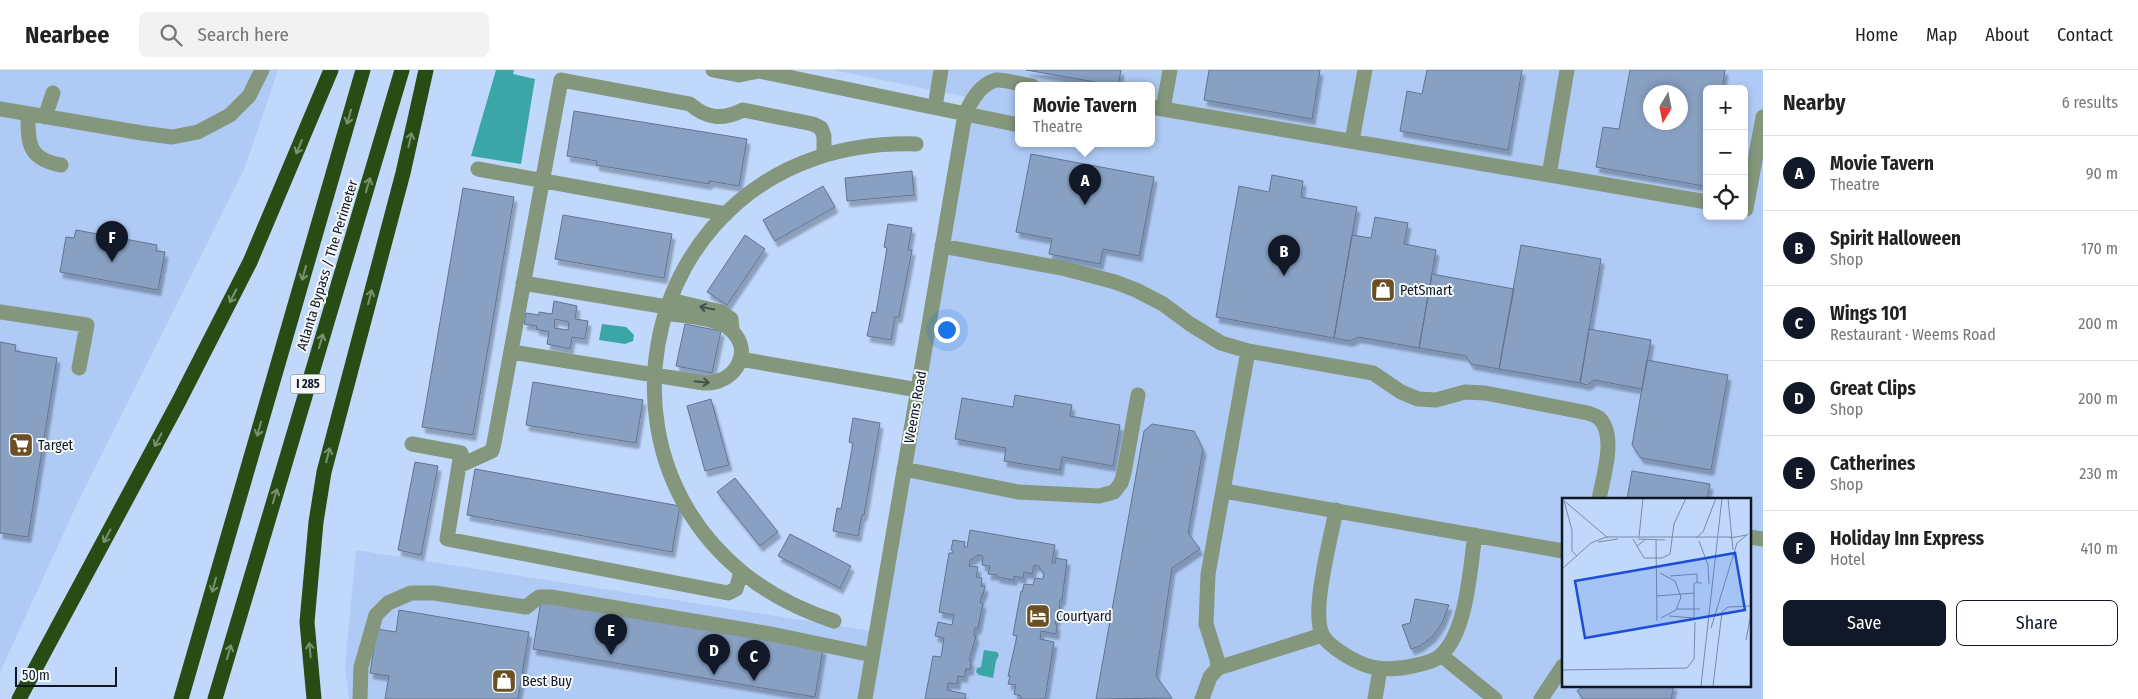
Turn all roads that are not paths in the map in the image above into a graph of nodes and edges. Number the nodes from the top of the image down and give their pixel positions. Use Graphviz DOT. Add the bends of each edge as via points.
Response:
graph roads {
  1 [pos="262,70"];
  2 [pos="331,70"];
  3 [pos="363,70"];
  4 [pos="402,70"];
  5 [pos="426,70"];
  6 [pos="713,70"];
  7 [pos="759,70"];
  8 [pos="941,70"];
  9 [pos="1170,70"];
  10 [pos="1365,70"];
  11 [pos="1567,70"];
  12 [pos="1015,83"];
  13 [pos="53,93"];
  14 [pos="935,107"];
  15 [pos="1157,108"];
  16 [pos="0,109"];
  17 [pos="28,114"];
  18 [pos="965,114"];
  19 [pos="45,117"];
  20 [pos="1763,117"];
  21 [pos="1015,124"];
  22 [pos="1352,141"];
  23 [pos="916,144"];
  24 [pos="824,154"];
  25 [pos="61,165"];
  26 [pos="478,169"];
  27 [pos="1549,175"];
  28 [pos="542,180"];
  29 [pos="1748,198"];
  30 [pos="1703,201"];
  31 [pos="726,214"];
  32 [pos="942,246"];
  33 [pos="523,283"];
  34 [pos="667,307"];
  35 [pos="0,312"];
  36 [pos="1248,351"];
  37 [pos="512,352"];
  38 [pos="740,358"];
  39 [pos="79,368"];
  40 [pos="654,376"];
  41 [pos="918,390"];
  42 [pos="1138,395"];
  43 [pos="412,444"];
  44 [pos="459,466"];
  45 [pos="904,469"];
  46 [pos="1224,491"];
  47 [pos="1599,498"];
  48 [pos="1336,510"];
  49 [pos="1475,535"];
  50 [pos="1750,537"];
  51 [pos="1763,539"];
  52 [pos="1562,550"];
  53 [pos="741,572"];
  54 [pos="834,621"];
  55 [pos="1322,635"];
  56 [pos="872,655"];
  57 [pos="1441,655"];
  58 [pos="1218,668"];
  59 [pos="1562,668"];
  60 [pos="1380,669"];
  61 [pos="28,683"];
  62 [pos="19,699"];
  63 [pos="23,699"];
  64 [pos="181,699"];
  65 [pos="215,699"];
  66 [pos="314,699"];
  67 [pos="360,699"];
  68 [pos="865,699"];
  69 [pos="1202,699"];
  70 [pos="1375,699"];
  71 [pos="1495,699"];
  72 [pos="1541,699"];
  1 -- 19 [label="street" via="249,96 230,115 198,132 172,137"];
  2 -- 61 [label="highway, one-way" via="250,262"];
  3 -- 64 [label="highway, Atlanta Bypass / The Perimeter / I 285, one-way"];
  65 -- 4 [label="highway, Atlanta Bypass / The Perimeter / I 285, one-way"];
  66 -- 5 [label="highway, one-way" via="307,622 324,472 403,173"];
  6 -- 7 [label="street" via="739,75"];
  7 -- 14 [label="street"];
  8 -- 14 [label="street"];
  9 -- 15 [label="street"];
  10 -- 22 [label="street"];
  11 -- 27 [label="street"];
  12 -- 18 [label="street" via="997,80 981,89"];
  13 -- 19 [label="street"];
  14 -- 18 [label="street"];
  15 -- 22 [label="street"];
  16 -- 17 [label="street"];
  17 -- 19 [label="street"];
  17 -- 25 [label="street" via="28,137 35,154 46,162"];
  18 -- 21 [label="street"];
  18 -- 32 [label="street, Weems Road"];
  20 -- 29 [label="street"];
  22 -- 27 [label="street"];
  23 -- 24 [label="street" via="870,144"];
  24 -- 28 [label="street" via="824,136 821,128 813,124 743,110 720,118 707,115 690,104 561,80"];
  24 -- 31 [label="street" via="762,184"];
  26 -- 28 [label="street"];
  27 -- 30 [label="street"];
  28 -- 31 [label="street"];
  28 -- 33 [label="street"];
  31 -- 34 [label="street" via="696,249"];
  32 -- 36 [label="street" via="1066,269 1115,282 1163,304 1221,343"];
  32 -- 41 [label="street, Weems Road"];
  33 -- 34 [label="street"];
  33 -- 37 [label="street"];
  38 -- 34 [label="street, one-way" via="731,319 720,312"];
  34 -- 40 [label="street" via="659,334"];
  35 -- 39 [label="street" via="86,326"];
  36 -- 46 [label="street"];
  36 -- 47 [label="street" via="1373,373 1401,392 1423,400 1465,392 1484,393 1588,413 1598,418 1608,439"];
  37 -- 40 [label="street"];
  37 -- 44 [label="street" via="492,451"];
  40 -- 38 [label="street, one-way" via="720,382 733,373"];
  38 -- 41 [label="street"];
  40 -- 53 [label="street" via="657,426 678,492 702,531"];
  41 -- 45 [label="street, Weems Road"];
  42 -- 45 [label="street" via="1124,473 1114,492 1099,496 1018,492"];
  43 -- 44 [label="street" via="461,453"];
  44 -- 53 [label="street" via="447,540 728,593 736,589"];
  45 -- 56 [label="street, Weems Road"];
  46 -- 48 [label="street"];
  46 -- 58 [label="street" via="1208,574 1206,609 1206,624"];
  48 -- 49 [label="street"];
  48 -- 55 [label="street" via="1318,615"];
  49 -- 52 [label="street"];
  49 -- 57 [label="street" via="1460,624"];
  50 -- 51 [label="street"];
  53 -- 54 [label="street" via="770,594"];
  55 -- 58 [label="street"];
  55 -- 60 [label="street" via="1348,658"];
  56 -- 67 [label="street" via="776,635 551,597 539,597 526,607 434,593 412,593 388,603 376,615 361,667"];
  56 -- 68 [label="street, Weems Road"];
  57 -- 60 [label="street" via="1412,667"];
  57 -- 71 [label="street"];
  58 -- 69 [label="street" via="1210,677"];
  59 -- 72 [label="street"];
  60 -- 70 [label="street"];
  61 -- 62 [label="highway"];
  61 -- 63 [label="highway"];
}
